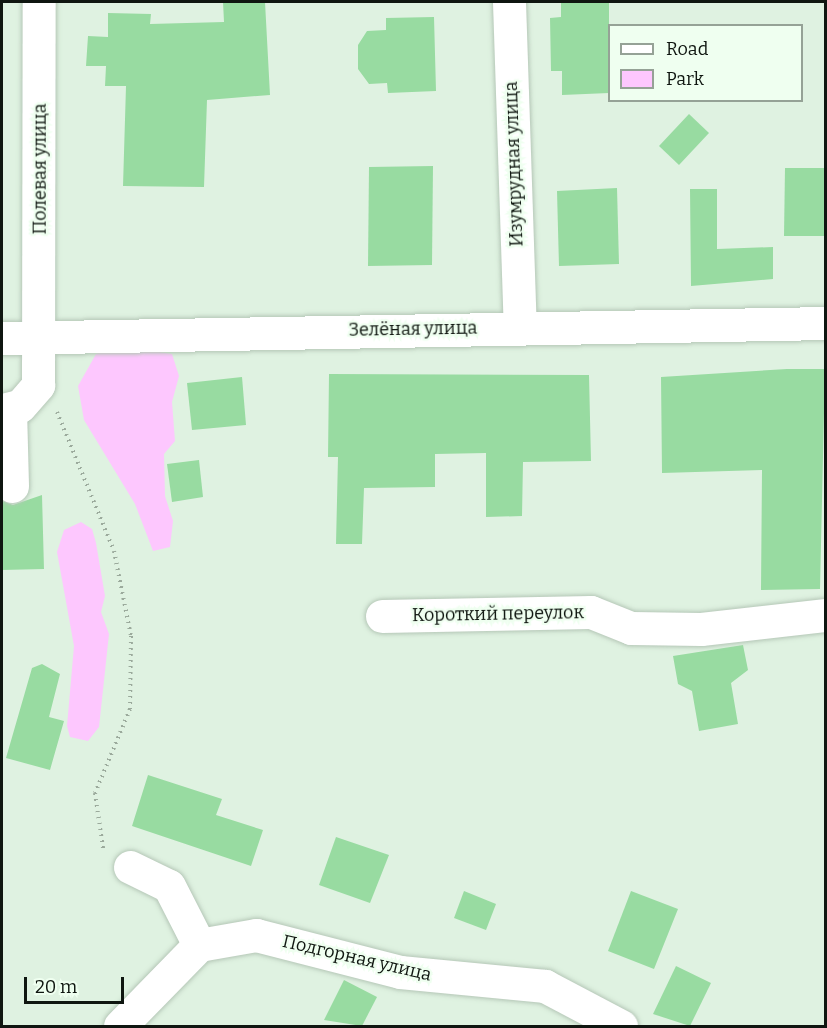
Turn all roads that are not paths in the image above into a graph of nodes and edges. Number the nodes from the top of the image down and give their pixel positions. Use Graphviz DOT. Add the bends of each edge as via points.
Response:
graph roads {
  1 [pos="39,2"];
  2 [pos="508,2"];
  3 [pos="825,323"];
  4 [pos="520,327"];
  5 [pos="2,338"];
  6 [pos="41,338"];
  7 [pos="6,410"];
  8 [pos="12,486"];
  9 [pos="825,615"];
  10 [pos="382,616"];
  11 [pos="130,867"];
  12 [pos="199,945"];
  13 [pos="120,1026"];
  14 [pos="621,1026"];
  1 -- 6 [label="street, Полевая улица"];
  2 -- 4 [label="street, Изумрудная улица"];
  3 -- 4 [label="street, Зелёная улица"];
  4 -- 6 [label="street, Зелёная улица"];
  5 -- 6 [label="street, Зелёная улица"];
  6 -- 7 [label="street, Полевая улица" via="38,385 30,398"];
  7 -- 8 [label="street"];
  9 -- 10 [label="street, Короткий переулок" via="700,629 631,628 591,612"];
  11 -- 12 [label="street" via="169,886"];
  12 -- 13 [label="street"];
  12 -- 14 [label="street, Подгорная улица" via="256,935 400,972 545,986"];
}
